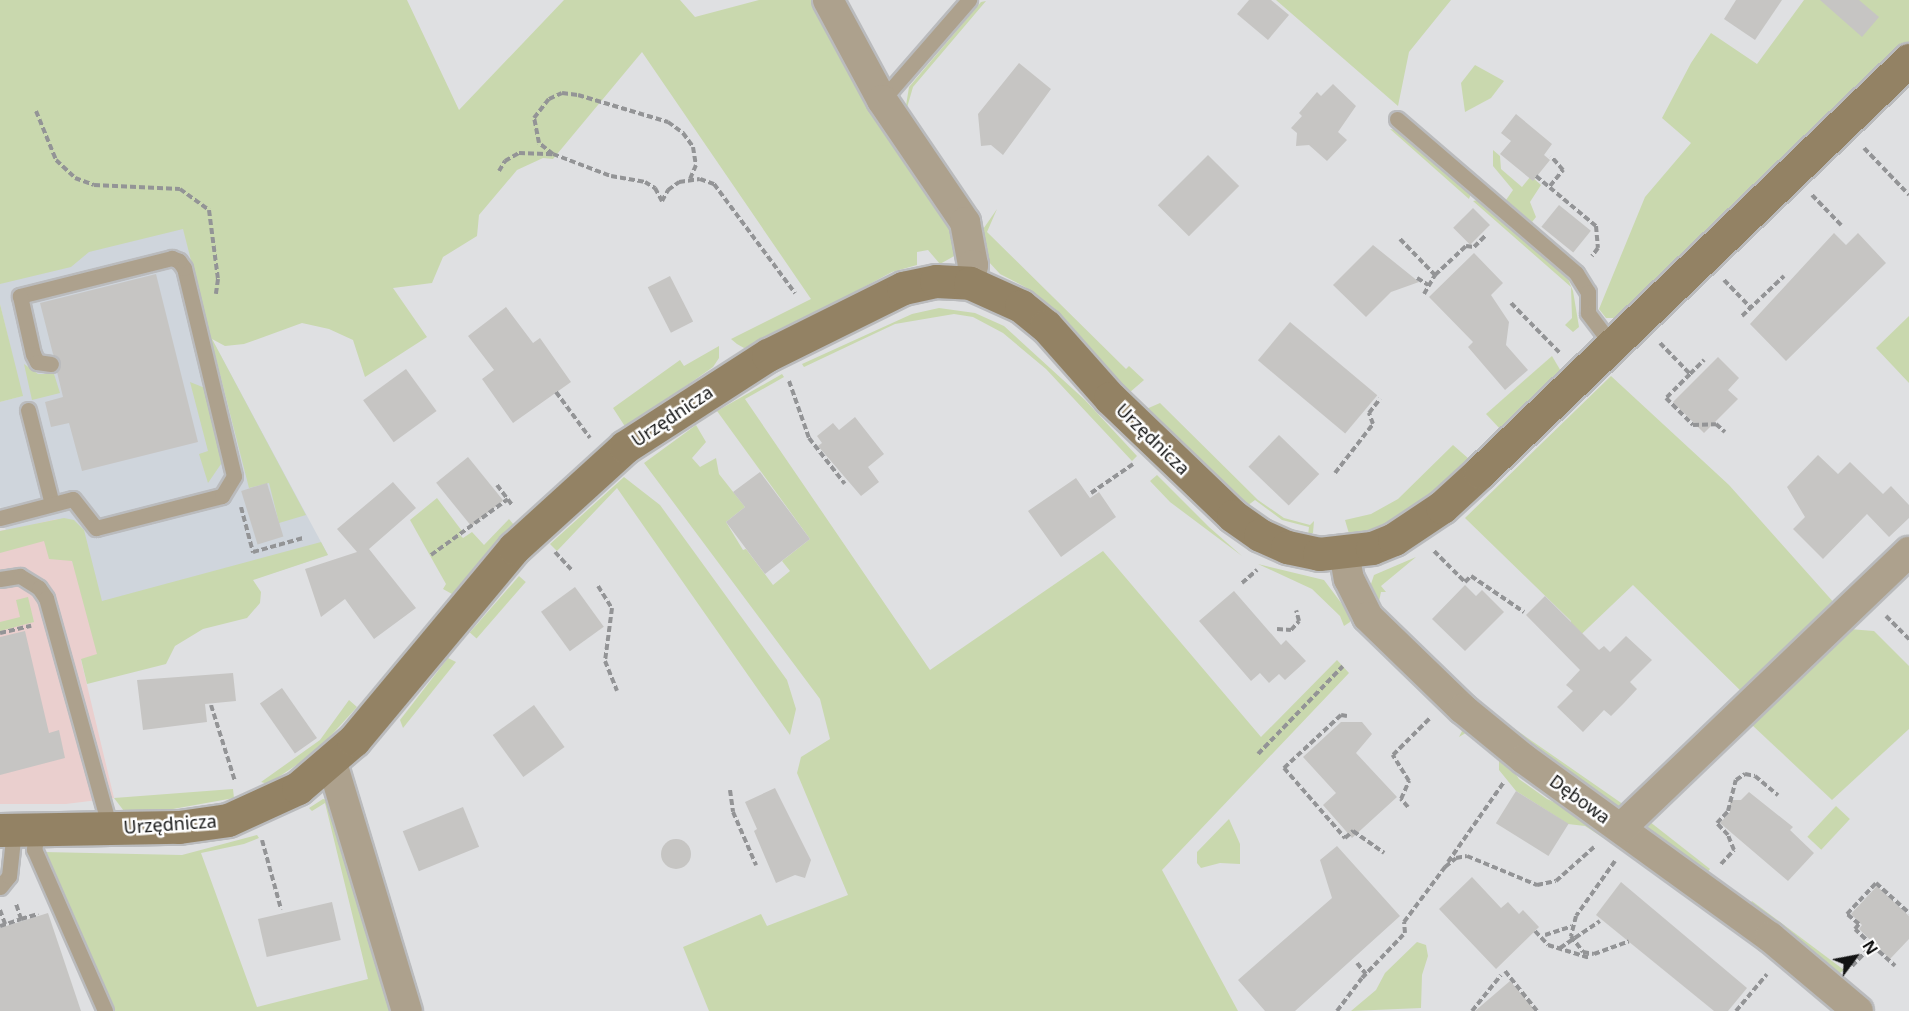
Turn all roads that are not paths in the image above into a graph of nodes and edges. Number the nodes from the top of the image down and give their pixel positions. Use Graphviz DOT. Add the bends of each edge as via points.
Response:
graph roads {
  1 [pos="828,0"];
  2 [pos="969,0"];
  3 [pos="1909,60"];
  4 [pos="882,100"];
  5 [pos="1397,119"];
  6 [pos="970,283"];
  7 [pos="1612,345"];
  8 [pos="51,364"];
  9 [pos="28,410"];
  10 [pos="52,504"];
  11 [pos="0,518"];
  12 [pos="1358,550"];
  13 [pos="1909,552"];
  14 [pos="0,579"];
  15 [pos="332,763"];
  16 [pos="110,828"];
  17 [pos="18,830"];
  18 [pos="1622,839"];
  19 [pos="0,887"];
  20 [pos="105,1011"];
  21 [pos="407,1011"];
  22 [pos="1858,1011"];
  1 -- 4 [label="street"];
  2 -- 4 [label="lane"];
  3 -- 7 [label="street"];
  4 -- 6 [label="street" via="965,222 973,265"];
  5 -- 7 [label="lane" via="1576,273 1588,292 1588,313"];
  6 -- 12 [label="street, Urzędnicza" via="998,293 1046,326 1110,398 1233,516 1287,547 1318,554"];
  6 -- 15 [label="street, Urzędnicza" via="936,281 903,288 871,302 768,355 625,447 514,548"];
  7 -- 12 [label="street" via="1442,507 1417,526"];
  8 -- 10 [label="lane" via="37,362 33,354 20,296 172,258 184,268 234,476 222,496 96,528 73,499"];
  9 -- 10 [label="lane"];
  10 -- 11 [label="lane"];
  12 -- 18 [label="street, Dębowa" via="1356,597 1381,633 1480,724"];
  13 -- 18 [label="street"];
  14 -- 16 [label="lane" via="20,576 30,580 46,598"];
  15 -- 16 [label="street, Urzędnicza" via="298,788 228,820 178,827"];
  15 -- 21 [label="street"];
  16 -- 17 [label="street, Urzędnicza"];
  17 -- 19 [label="lane" via="9,876"];
  17 -- 20 [label="lane" via="34,849"];
  18 -- 22 [label="street, Dębowa" via="1770,937"];
}
